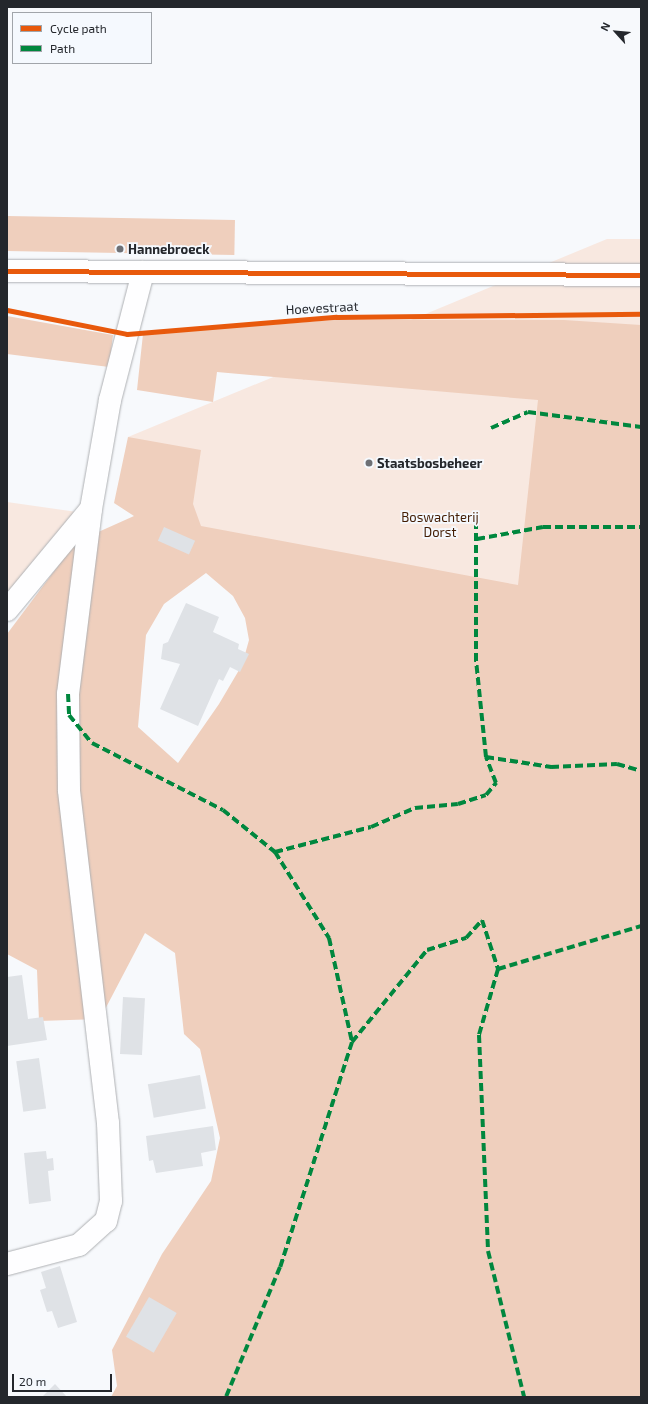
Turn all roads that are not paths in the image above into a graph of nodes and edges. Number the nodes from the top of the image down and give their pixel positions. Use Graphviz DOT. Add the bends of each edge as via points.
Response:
graph roads {
  1 [pos="7,271"];
  2 [pos="143,272"];
  3 [pos="641,274"];
  4 [pos="91,509"];
  5 [pos="7,610"];
  6 [pos="7,1264"];
  1 -- 2 [label="street"];
  2 -- 3 [label="street"];
  2 -- 4 [label="street" via="110,400"];
  4 -- 5 [label="street"];
  4 -- 6 [label="street" via="68,694 69,790 108,1123 111,1201 106,1221 79,1245"];
}
